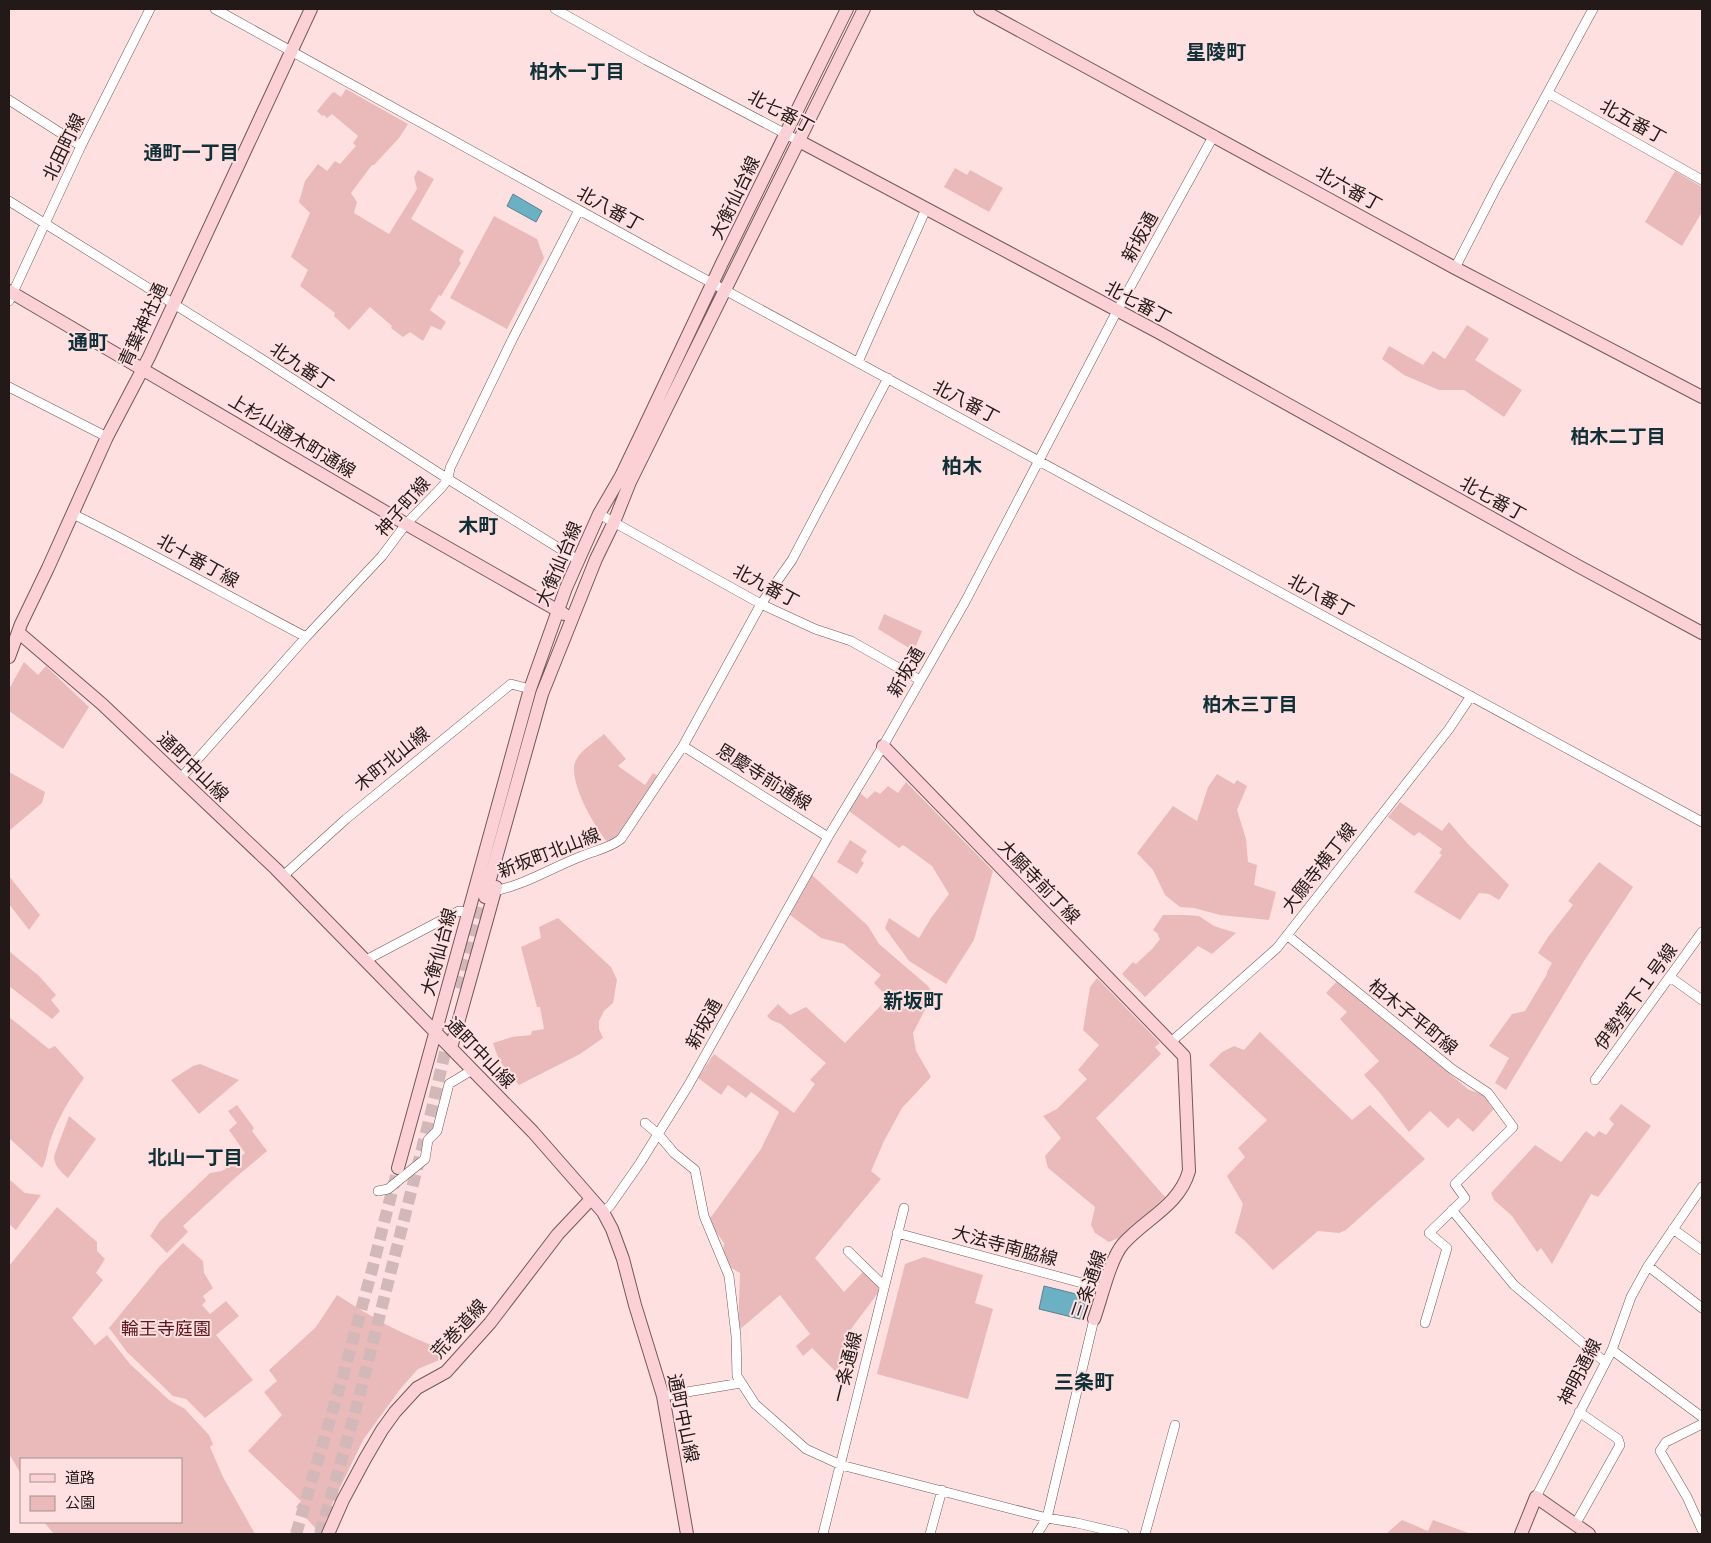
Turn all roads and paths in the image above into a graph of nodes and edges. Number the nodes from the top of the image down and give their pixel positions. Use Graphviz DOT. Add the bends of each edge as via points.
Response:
graph roads {
  1 [pos="150,9"];
  2 [pos="215,9"];
  3 [pos="311,9"];
  4 [pos="555,9"];
  5 [pos="847,9"];
  6 [pos="864,9"];
  7 [pos="980,9"];
  8 [pos="1593,9"];
  9 [pos="290,51"];
  10 [pos="1548,93"];
  11 [pos="9,100"];
  12 [pos="786,134"];
  13 [pos="1214,135"];
  14 [pos="799,141"];
  15 [pos="81,146"];
  16 [pos="1702,180"];
  17 [pos="9,201"];
  18 [pos="926,209"];
  19 [pos="580,210"];
  20 [pos="45,225"];
  21 [pos="1455,268"];
  22 [pos="713,284"];
  23 [pos="725,290"];
  24 [pos="10,295"];
  25 [pos="173,303"];
  26 [pos="1117,311"];
  27 [pos="858,362"];
  28 [pos="143,369"];
  29 [pos="888,378"];
  30 [pos="9,387"];
  31 [pos="1702,397"];
  32 [pos="107,437"];
  33 [pos="1039,460"];
  34 [pos="448,479"];
  35 [pos="73,514"];
  36 [pos="599,514"];
  37 [pos="614,522"];
  38 [pos="406,524"];
  39 [pos="578,560"];
  40 [pos="761,604"];
  41 [pos="558,610"];
  42 [pos="572,618"];
  43 [pos="18,632"];
  44 [pos="1702,633"];
  45 [pos="306,638"];
  46 [pos="9,657"];
  47 [pos="920,680"];
  48 [pos="530,689"];
  49 [pos="1471,696"];
  50 [pos="682,746"];
  51 [pos="883,746"];
  52 [pos="180,779"];
  53 [pos="1702,822"];
  54 [pos="828,837"];
  55 [pos="283,876"];
  56 [pos="490,894"];
  57 [pos="468,912"];
  58 [pos="1702,932"];
  59 [pos="1287,936"];
  60 [pos="366,960"];
  61 [pos="1670,976"];
  62 [pos="1702,1000"];
  63 [pos="435,1033"];
  64 [pos="1172,1042"];
  65 [pos="451,1048"];
  66 [pos="472,1070"];
  67 [pos="1595,1080"];
  68 [pos="644,1123"];
  69 [pos="658,1134"];
  70 [pos="398,1168"];
  71 [pos="1702,1187"];
  72 [pos="378,1191"];
  73 [pos="591,1199"];
  74 [pos="904,1208"];
  75 [pos="1452,1210"];
  76 [pos="603,1212"];
  77 [pos="1673,1229"];
  78 [pos="897,1234"];
  79 [pos="1702,1250"];
  80 [pos="848,1251"];
  81 [pos="1648,1266"];
  82 [pos="884,1286"];
  83 [pos="1104,1289"];
  84 [pos="1702,1308"];
  85 [pos="1094,1320"];
  86 [pos="1425,1323"];
  87 [pos="1612,1350"];
  88 [pos="1605,1362"];
  89 [pos="741,1383"];
  90 [pos="663,1396"];
  91 [pos="1579,1412"];
  92 [pos="1702,1417"];
  93 [pos="1702,1424"];
  94 [pos="1175,1425"];
  95 [pos="841,1465"];
  96 [pos="942,1490"];
  97 [pos="1536,1497"];
  98 [pos="1047,1518"];
  99 [pos="1575,1525"];
  100 [pos="1702,1530"];
  101 [pos="328,1534"];
  102 [pos="687,1534"];
  103 [pos="823,1534"];
  104 [pos="930,1534"];
  105 [pos="1037,1534"];
  106 [pos="1124,1534"];
  107 [pos="1145,1534"];
  108 [pos="1521,1534"];
  109 [pos="1589,1534"];
  1 -- 15 [label="street, 北田町線"];
  2 -- 9 [label="street, 北八番丁"];
  3 -- 9 [label="street, 青葉神社通"];
  4 -- 12 [label="street, 北七番丁"];
  5 -- 12 [label="street, 大衡仙台線"];
  6 -- 14 [label="street, 大衡仙台線"];
  7 -- 13 [label="street, 北六番丁"];
  8 -- 10 [label="street"];
  9 -- 19 [label="street, 北八番丁"];
  9 -- 25 [label="street, 青葉神社通"];
  10 -- 16 [label="street, 北五番丁"];
  10 -- 21 [label="street"];
  11 -- 15 [label="street"];
  12 -- 14 [label="street, 北七番丁"];
  12 -- 22 [label="street, 大衡仙台線"];
  13 -- 21 [label="street, 北六番丁"];
  13 -- 26 [label="street, 新坂通"];
  14 -- 18 [label="street, 北七番丁"];
  14 -- 23 [label="street, 大衡仙台線"];
  15 -- 20 [label="street, 北田町線"];
  17 -- 20 [label="street, 北九番丁"];
  18 -- 26 [label="street, 北七番丁"];
  18 -- 27 [label="street"];
  19 -- 22 [label="street, 北八番丁"];
  19 -- 34 [label="street, 神子町線" via="474,416"];
  20 -- 24 [label="street, 北田町線"];
  20 -- 25 [label="street, 北九番丁"];
  21 -- 31 [label="street, 北六番丁"];
  22 -- 23 [label="street, 北八番丁"];
  22 -- 36 [label="street, 大衡仙台線"];
  23 -- 27 [label="street, 北八番丁"];
  23 -- 37 [label="street, 大衡仙台線" via="630,482"];
  24 -- 28 [label="street, 上杉山通木町通線"];
  25 -- 28 [label="street, 青葉神社通"];
  25 -- 34 [label="street, 北九番丁"];
  26 -- 33 [label="street, 新坂通"];
  26 -- 44 [label="street, 北七番丁"];
  27 -- 29 [label="street, 北八番丁"];
  28 -- 32 [label="street, 青葉神社通"];
  28 -- 38 [label="street, 上杉山通木町通線"];
  29 -- 33 [label="street, 北八番丁"];
  29 -- 40 [label="street, 新坂町北山線" via="792,560"];
  30 -- 32 [label="street"];
  32 -- 35 [label="street, 青葉神社通"];
  33 -- 47 [label="street, 新坂通"];
  33 -- 49 [label="street, 北八番丁"];
  34 -- 38 [label="street, 神子町線"];
  34 -- 39 [label="street, 北九番丁"];
  35 -- 43 [label="street, 青葉神社通"];
  35 -- 45 [label="street, 北十番丁線" via="150,552"];
  36 -- 37 [label="street, 北九番丁"];
  36 -- 39 [label="street, 大衡仙台線"];
  37 -- 40 [label="street, 北九番丁"];
  37 -- 42 [label="street, 大衡仙台線"];
  38 -- 41 [label="street, 上杉山通木町通線"];
  38 -- 45 [label="street, 神子町線" via="382,556"];
  39 -- 41 [label="street, 大衡仙台線"];
  40 -- 47 [label="street, 北九番丁" via="815,629 852,641"];
  40 -- 50 [label="street, 新坂町北山線"];
  41 -- 42 [label="street, 上杉山通木町通線"];
  41 -- 48 [label="street, 大衡仙台線"];
  42 -- 56 [label="street, 大衡仙台線"];
  43 -- 46 [label="street, 青葉神社通"];
  43 -- 52 [label="street, 通町中山線" via="102,704"];
  45 -- 52 [label="street, 神子町線"];
  47 -- 51 [label="street, 新坂通"];
  48 -- 55 [label="street, 木町北山線" via="511,684 353,813"];
  48 -- 57 [label="street, 大衡仙台線"];
  49 -- 53 [label="street, 北八番丁"];
  49 -- 59 [label="street, 大願寺横丁線" via="1450,729"];
  50 -- 54 [label="street, 恩慶寺前通線"];
  50 -- 56 [label="street, 新坂町北山線" via="621,839 612,846"];
  51 -- 54 [label="street, 新坂通"];
  51 -- 64 [label="street, 大願寺前丁線"];
  52 -- 55 [label="street, 通町中山線"];
  54 -- 69 [label="street, 新坂通"];
  55 -- 60 [label="street, 通町中山線"];
  56 -- 65 [label="street, 大衡仙台線"];
  57 -- 60 [label="street" via="459,911"];
  57 -- 63 [label="street, 大衡仙台線"];
  58 -- 61 [label="street, 伊勢堂下１号線"];
  59 -- 64 [label="street, 大願寺横丁線"];
  59 -- 75 [label="street, 柏木子平町線" via="1452,1070 1488,1093 1513,1127 1455,1184 1465,1198"];
  60 -- 63 [label="street, 通町中山線"];
  61 -- 62 [label="street"];
  61 -- 67 [label="street, 伊勢堂下１号線"];
  63 -- 65 [label="street, 通町中山線"];
  63 -- 70 [label="street, 大衡仙台線"];
  64 -- 83 [label="street, 三条通線" via="1184,1056 1189,1170 1178,1195 1123,1244"];
  65 -- 66 [label="street, 通町中山線"];
  66 -- 72 [label="street" via="450,1084 437,1131 428,1140 425,1159 388,1190"];
  66 -- 73 [label="street, 通町中山線" via="533,1132"];
  68 -- 69 [label="street"];
  69 -- 76 [label="street, 新坂通"];
  69 -- 89 [label="street" via="695,1170 704,1216 730,1276 737,1376"];
  71 -- 77 [label="street, 神明通線"];
  73 -- 76 [label="street, 通町中山線"];
  73 -- 101 [label="street, 荒巻道線" via="558,1234 490,1323 446,1372 417,1388 400,1406 365,1459"];
  74 -- 78 [label="street, 一条通線"];
  75 -- 86 [label="street" via="1429,1233 1447,1248"];
  75 -- 88 [label="street" via="1514,1285"];
  76 -- 90 [label="street, 通町中山線" via="623,1259"];
  77 -- 79 [label="street"];
  77 -- 81 [label="street, 神明通線"];
  78 -- 82 [label="street, 一条通線"];
  78 -- 83 [label="street, 大法寺南脇線"];
  80 -- 82 [label="street"];
  81 -- 84 [label="street"];
  81 -- 87 [label="street, 神明通線" via="1631,1297"];
  82 -- 95 [label="street, 一条通線"];
  83 -- 85 [label="street, 三条通線"];
  85 -- 98 [label="street, 三条通線"];
  87 -- 88 [label="street, 神明通線"];
  87 -- 92 [label="street"];
  88 -- 91 [label="street, 神明通線"];
  89 -- 90 [label="street"];
  89 -- 95 [label="street" via="755,1404 806,1449"];
  90 -- 102 [label="street, 通町中山線"];
  91 -- 97 [label="street, 神明通線"];
  91 -- 99 [label="street" via="1618,1439 1620,1445"];
  93 -- 100 [label="street" via="1666,1442 1660,1452"];
  94 -- 107 [label="street"];
  95 -- 96 [label="street"];
  95 -- 103 [label="street, 一条通線"];
  96 -- 98 [label="street"];
  96 -- 104 [label="street"];
  97 -- 99 [label="street"];
  97 -- 108 [label="street, 神明通線"];
  98 -- 105 [label="street, 三条通線"];
  98 -- 106 [label="street"];
  99 -- 109 [label="street"];
}
